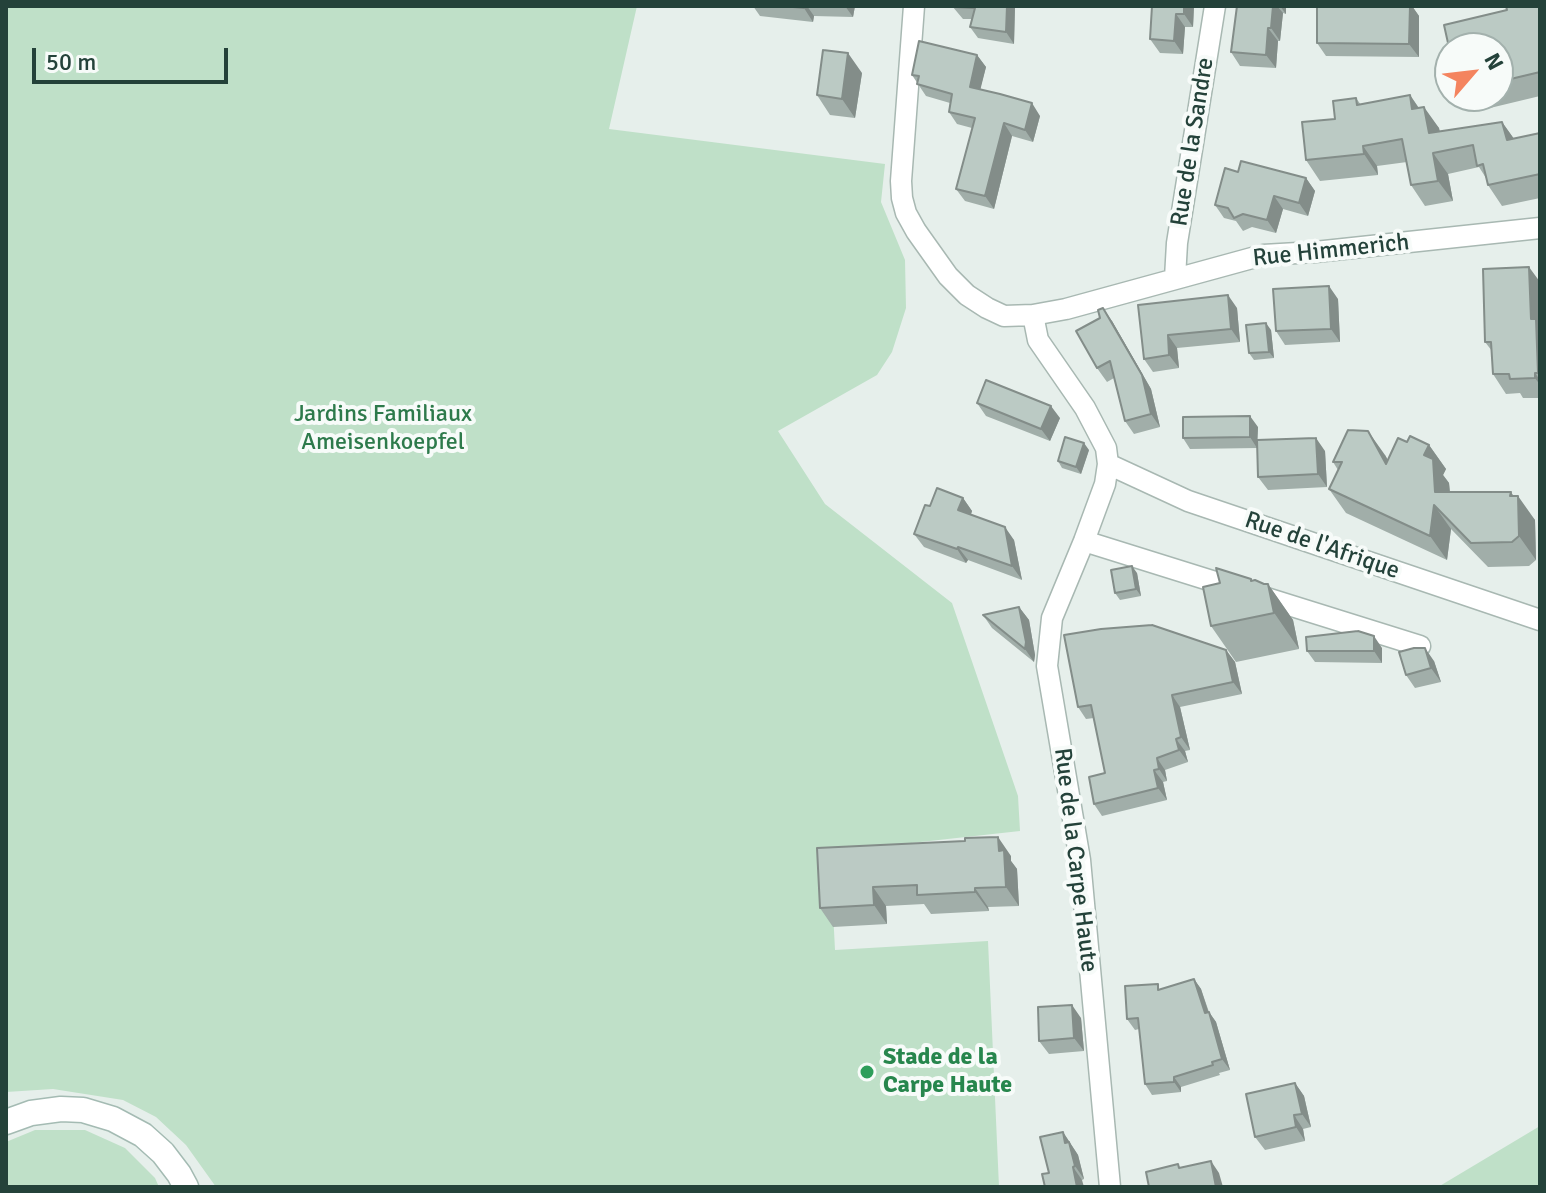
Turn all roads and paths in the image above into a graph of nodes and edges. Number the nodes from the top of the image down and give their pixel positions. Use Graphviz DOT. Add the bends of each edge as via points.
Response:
graph roads {
  1 [pos="914,6"];
  2 [pos="1215,6"];
  3 [pos="1540,228"];
  4 [pos="1175,278"];
  5 [pos="1033,315"];
  6 [pos="1108,464"];
  7 [pos="1084,541"];
  8 [pos="1540,620"];
  9 [pos="1420,646"];
  10 [pos="8,1119"];
  11 [pos="186,1187"];
  12 [pos="1110,1187"];
  1 -- 5 [label="street" via="901,181 906,213 967,295 1004,316"];
  2 -- 4 [label="street, Rue de la Sandre"];
  3 -- 4 [label="street, Rue Himmerich" via="1263,255"];
  4 -- 5 [label="street, Rue Himmerich"];
  5 -- 6 [label="street" via="1038,340 1085,408 1106,448"];
  6 -- 7 [label="street, Rue de la Carpe Haute"];
  6 -- 8 [label="street, Rue de l'Afrique" via="1188,501"];
  7 -- 9 [label="street"];
  7 -- 12 [label="street, Rue de la Carpe Haute" via="1052,618 1047,666 1080,860"];
  10 -- 11 [label="main road" via="61,1109 113,1119 163,1153"];
}
